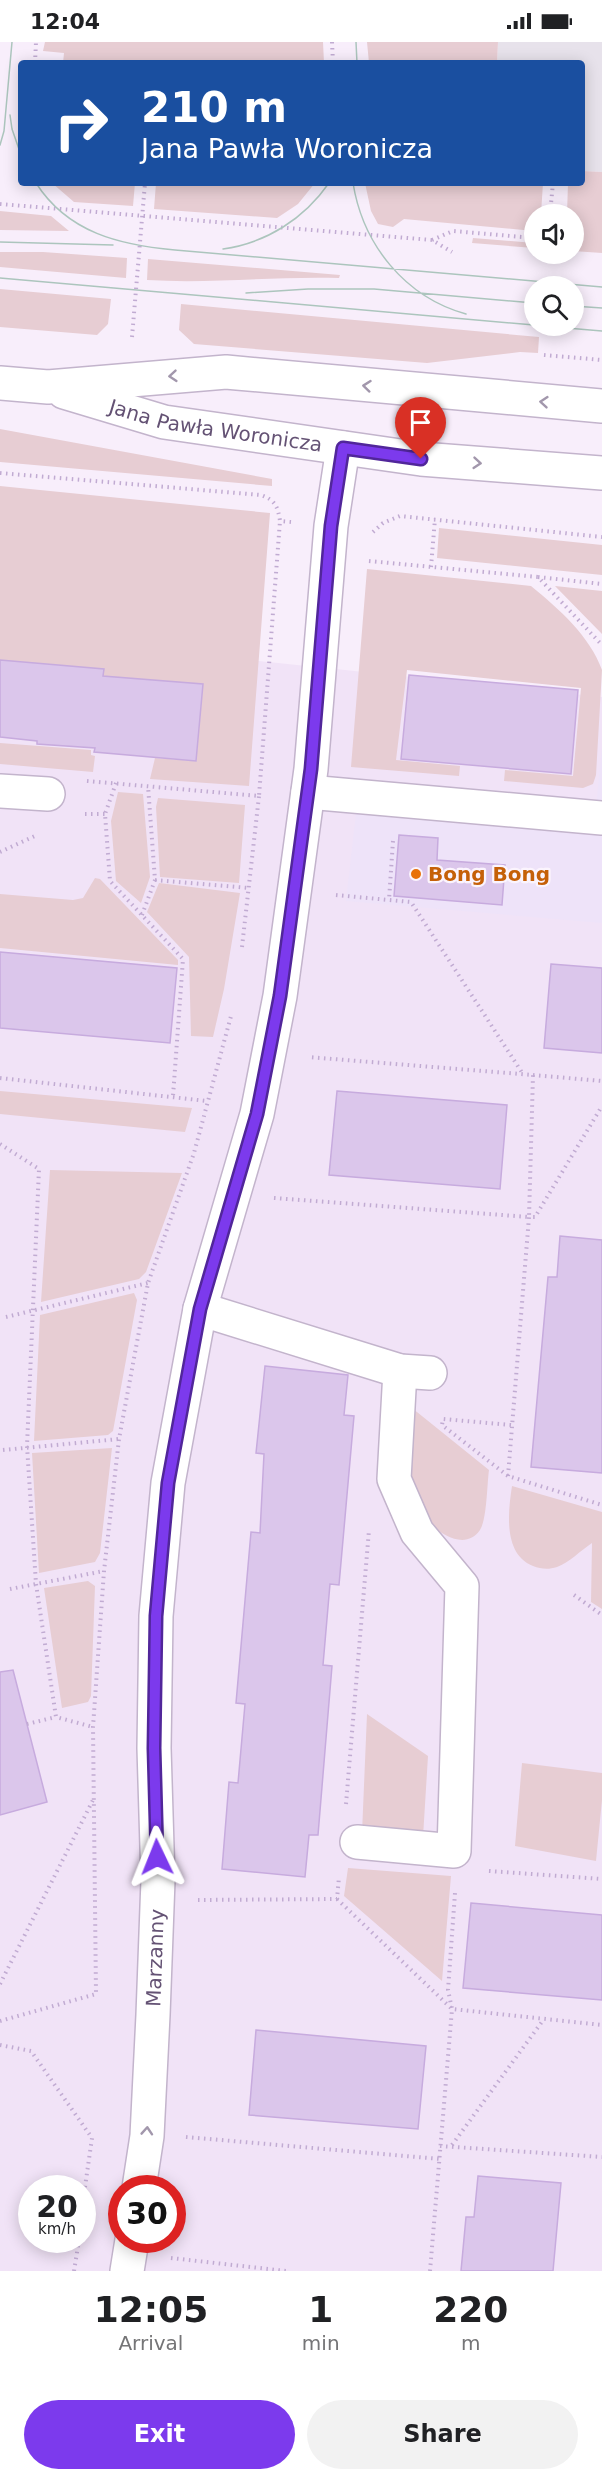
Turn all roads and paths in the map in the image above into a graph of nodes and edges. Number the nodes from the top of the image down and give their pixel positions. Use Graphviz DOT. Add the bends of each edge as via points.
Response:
graph roads {
  1 [pos="36,42"];
  2 [pos="332,42"];
  3 [pos="34,60"];
  4 [pos="333,60"];
  5 [pos="145,186"];
  6 [pos="553,186"];
  7 [pos="0,204"];
  8 [pos="551,204"];
  9 [pos="142,215"];
  10 [pos="524,236"];
  11 [pos="432,240"];
  12 [pos="452,252"];
  13 [pos="132,337"];
  14 [pos="544,355"];
  15 [pos="602,360"];
  16 [pos="0,383"];
  17 [pos="48,387"];
  18 [pos="602,406"];
  19 [pos="343,448"];
  20 [pos="0,473"];
  21 [pos="602,473"];
  22 [pos="435,519"];
  23 [pos="280,521"];
  24 [pos="299,523"];
  25 [pos="369,536"];
  26 [pos="602,537"];
  27 [pos="359,560"];
  28 [pos="431,567"];
  29 [pos="538,577"];
  30 [pos="602,584"];
  31 [pos="602,645"];
  32 [pos="81,780"];
  33 [pos="116,783"];
  34 [pos="148,786"];
  35 [pos="0,791"];
  36 [pos="308,792"];
  37 [pos="48,794"];
  38 [pos="259,796"];
  39 [pos="396,800"];
  40 [pos="602,818"];
  41 [pos="392,851"];
  42 [pos="398,852"];
  43 [pos="155,880"];
  44 [pos="249,888"];
  45 [pos="331,895"];
  46 [pos="389,900"];
  47 [pos="142,915"];
  48 [pos="241,954"];
  49 [pos="233,1009"];
  50 [pos="304,1057"];
  51 [pos="523,1074"];
  52 [pos="534,1075"];
  53 [pos="0,1078"];
  54 [pos="602,1081"];
  55 [pos="172,1096"];
  56 [pos="602,1106"];
  57 [pos="0,1144"];
  58 [pos="265,1197"];
  59 [pos="529,1216"];
  60 [pos="148,1283"];
  61 [pos="200,1309"];
  62 [pos="32,1311"];
  63 [pos="6,1317"];
  64 [pos="410,1378"];
  65 [pos="443,1419"];
  66 [pos="512,1425"];
  67 [pos="119,1439"];
  68 [pos="27,1446"];
  69 [pos="3,1450"];
  70 [pos="508,1476"];
  71 [pos="602,1505"];
  72 [pos="370,1521"];
  73 [pos="104,1571"];
  74 [pos="36,1584"];
  75 [pos="10,1589"];
  76 [pos="574,1595"];
  77 [pos="602,1615"];
  78 [pos="56,1717"];
  79 [pos="27,1724"];
  80 [pos="93,1727"];
  81 [pos="93,1799"];
  82 [pos="346,1807"];
  83 [pos="349,1855"];
  84 [pos="479,1871"];
  85 [pos="602,1879"];
  86 [pos="455,1891"];
  87 [pos="337,1899"];
  88 [pos="188,1900"];
  89 [pos="0,1984"];
  90 [pos="452,2009"];
  91 [pos="544,2019"];
  92 [pos="602,2025"];
  93 [pos="0,2045"];
  94 [pos="176,2136"];
  95 [pos="441,2146"];
  96 [pos="451,2146"];
  97 [pos="602,2157"];
  98 [pos="440,2159"];
  99 [pos="87,2175"];
  100 [pos="141,2175"];
  101 [pos="76,2253"];
  102 [pos="130,2253"];
  103 [pos="163,2257"];
  104 [pos="74,2271"];
  105 [pos="127,2271"];
  106 [pos="286,2271"];
  107 [pos="430,2271"];
  1 -- 3 [label="path"];
  2 -- 4 [label="path"];
  5 -- 9 [label="path"];
  6 -- 8 [label="path"];
  7 -- 9 [label="path"];
  9 -- 11 [label="path"];
  9 -- 13 [label="path"];
  10 -- 11 [label="path" via="453,231"];
  11 -- 12 [label="path"];
  14 -- 15 [label="path"];
  16 -- 17 [label="street, Jana Pawła Woronicza"];
  18 -- 17 [label="street, Jana Pawła Woronicza, one-way" via="226,372"];
  17 -- 19 [label="street, Jana Pawła Woronicza" via="164,422"];
  19 -- 21 [label="street, Jana Pawła Woronicza, one-way" via="421,459"];
  19 -- 36 [label="street, Marzanny" via="331,526"];
  20 -- 23 [label="path" via="261,495 278,508"];
  22 -- 25 [label="path" via="400,516 383,523"];
  22 -- 26 [label="path"];
  22 -- 28 [label="path"];
  23 -- 24 [label="path"];
  23 -- 38 [label="path"];
  27 -- 28 [label="path"];
  28 -- 29 [label="path"];
  29 -- 30 [label="path"];
  29 -- 31 [label="path"];
  32 -- 33 [label="path"];
  33 -- 34 [label="path"];
  33 -- 47 [label="path" via="105,814 110,881"];
  34 -- 38 [label="path"];
  34 -- 43 [label="path"];
  35 -- 37 [label="street"];
  36 -- 39 [label="street"];
  36 -- 61 [label="street, Marzanny" via="268,1064 246,1156"];
  38 -- 44 [label="path"];
  39 -- 40 [label="street"];
  39 -- 41 [label="path"];
  41 -- 42 [label="path"];
  41 -- 46 [label="path"];
  43 -- 44 [label="path"];
  43 -- 47 [label="path"];
  44 -- 48 [label="path"];
  45 -- 46 [label="path"];
  46 -- 51 [label="path" via="411,902"];
  47 -- 55 [label="path" via="183,959"];
  49 -- 55 [label="path" via="207,1101"];
  50 -- 51 [label="path"];
  51 -- 52 [label="path"];
  52 -- 54 [label="path"];
  52 -- 59 [label="path"];
  53 -- 55 [label="path"];
  56 -- 59 [label="path" via="535,1217"];
  57 -- 62 [label="path" via="39,1169"];
  58 -- 59 [label="path"];
  59 -- 66 [label="path"];
  60 -- 62 [label="path"];
  61 -- 64 [label="street"];
  100 -- 61 [label="street, Marzanny, one-way" via="147,2136 157,1891 156,1616 168,1483"];
  62 -- 63 [label="path"];
  62 -- 68 [label="path"];
  64 -- 65 [label="path"];
  64 -- 83 [label="street" via="394,1479 417,1532 462,1586 454,1851"];
  65 -- 66 [label="path"];
  65 -- 70 [label="path" via="442,1425"];
  66 -- 70 [label="path"];
  67 -- 68 [label="path"];
  68 -- 69 [label="path"];
  68 -- 74 [label="path"];
  70 -- 71 [label="path"];
  72 -- 82 [label="path"];
  73 -- 74 [label="path"];
  74 -- 75 [label="path"];
  74 -- 78 [label="path"];
  76 -- 77 [label="path"];
  78 -- 79 [label="path"];
  78 -- 80 [label="path"];
  81 -- 89 [label="path"];
  83 -- 87 [label="path"];
  84 -- 85 [label="path"];
  86 -- 90 [label="path" via="448,1990"];
  87 -- 88 [label="path"];
  87 -- 90 [label="path"];
  90 -- 91 [label="path"];
  90 -- 95 [label="path"];
  91 -- 92 [label="path"];
  91 -- 96 [label="path"];
  93 -- 99 [label="path" via="31,2051 92,2138"];
  94 -- 98 [label="path"];
  95 -- 96 [label="path"];
  95 -- 98 [label="path"];
  96 -- 97 [label="path"];
  98 -- 107 [label="path"];
  101 -- 104 [label="path"];
  102 -- 105 [label="street"];
  103 -- 106 [label="path"];
}
